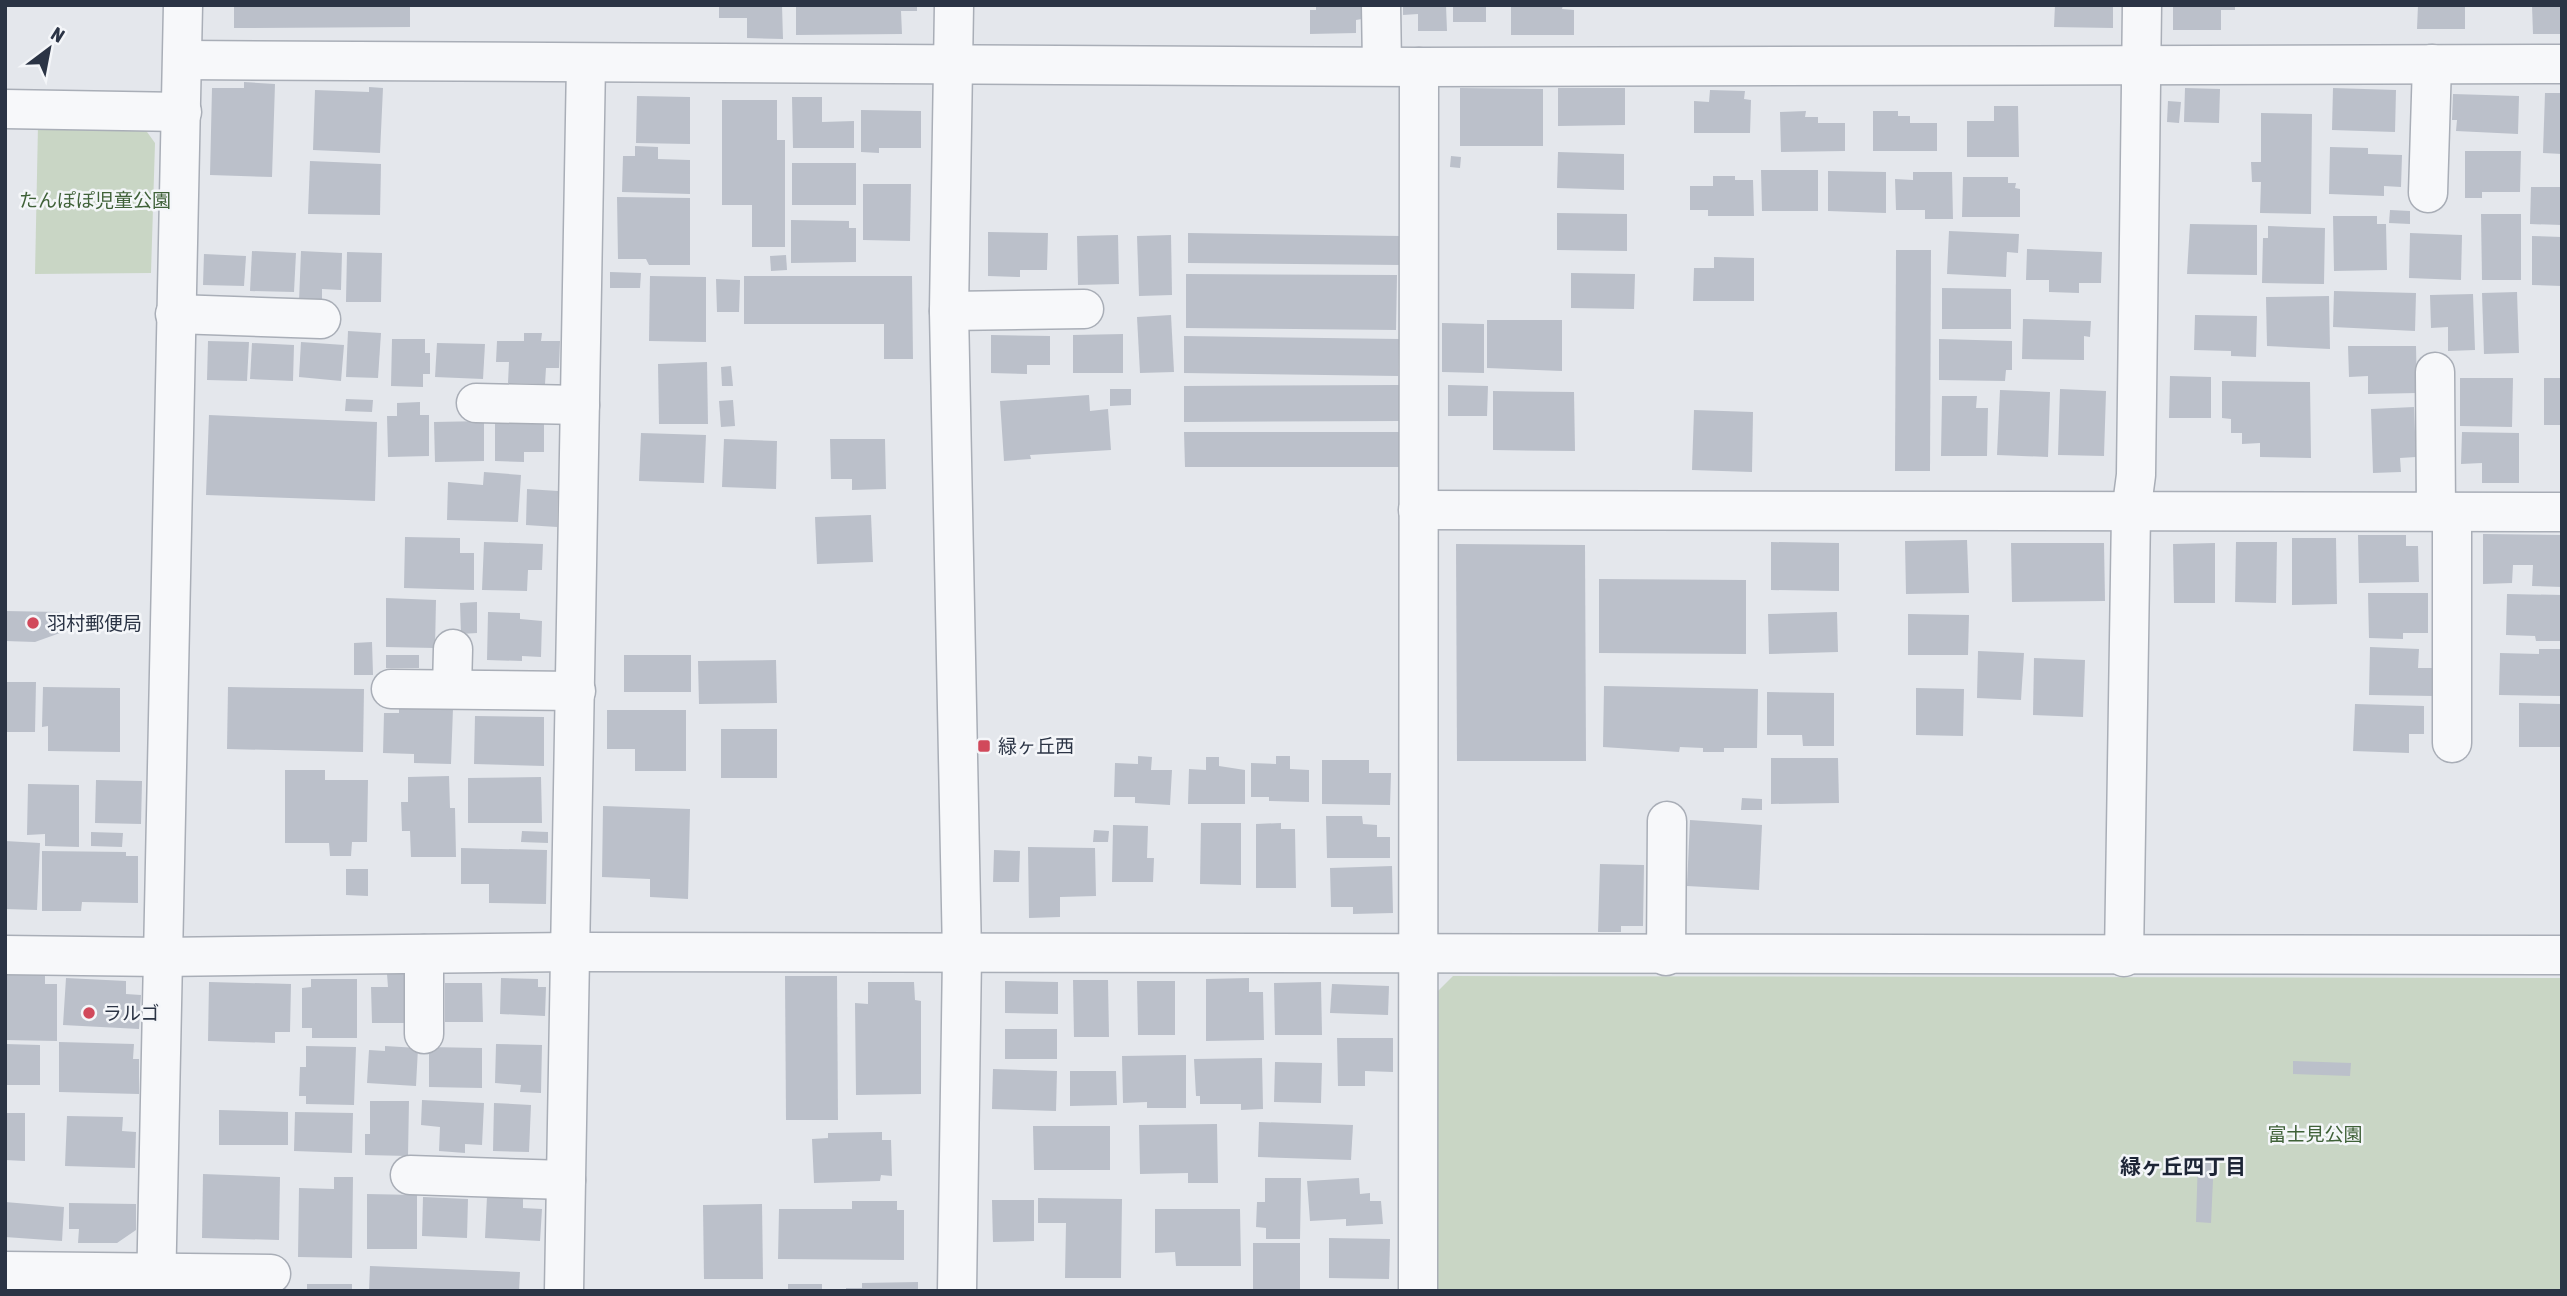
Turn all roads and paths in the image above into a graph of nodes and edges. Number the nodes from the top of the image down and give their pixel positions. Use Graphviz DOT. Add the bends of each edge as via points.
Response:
graph roads {
  1 [pos="183,5"];
  2 [pos="954,5"];
  3 [pos="1381,5"];
  4 [pos="2142,5"];
  5 [pos="183,60"];
  6 [pos="586,63"];
  7 [pos="2432,64"];
  8 [pos="2562,64"];
  9 [pos="954,65"];
  10 [pos="2140,65"];
  11 [pos="1381,66"];
  12 [pos="1419,67"];
  13 [pos="5,109"];
  14 [pos="181,112"];
  15 [pos="2428,193"];
  16 [pos="1084,309"];
  17 [pos="949,311"];
  18 [pos="175,314"];
  19 [pos="321,319"];
  20 [pos="2435,372"];
  21 [pos="476,403"];
  22 [pos="580,405"];
  23 [pos="1418,510"];
  24 [pos="2444,512"];
  25 [pos="2562,512"];
  26 [pos="2132,513"];
  27 [pos="453,649"];
  28 [pos="391,689"];
  29 [pos="452,689"];
  30 [pos="576,691"];
  31 [pos="2452,743"];
  32 [pos="1667,821"];
  33 [pos="570,952"];
  34 [pos="424,954"];
  35 [pos="5,955"];
  36 [pos="962,955"];
  37 [pos="2562,955"];
  38 [pos="1418,956"];
  39 [pos="1665,956"];
  40 [pos="161,957"];
  41 [pos="2124,957"];
  42 [pos="424,1034"];
  43 [pos="410,1175"];
  44 [pos="566,1180"];
  45 [pos="5,1270"];
  46 [pos="271,1274"];
  47 [pos="156,1281"];
  48 [pos="564,1291"];
  49 [pos="957,1291"];
  50 [pos="1418,1291"];
  1 -- 5 [label="street"];
  2 -- 9 [label="street"];
  3 -- 11 [label="street"];
  4 -- 10 [label="street"];
  5 -- 6 [label="street"];
  5 -- 14 [label="street"];
  6 -- 9 [label="street"];
  6 -- 22 [label="street"];
  7 -- 8 [label="street"];
  7 -- 10 [label="street"];
  7 -- 15 [label="street"];
  9 -- 11 [label="street"];
  9 -- 17 [label="street"];
  10 -- 12 [label="street"];
  10 -- 26 [label="street"];
  11 -- 12 [label="street"];
  12 -- 23 [label="street"];
  13 -- 14 [label="street"];
  14 -- 18 [label="street"];
  16 -- 17 [label="street"];
  17 -- 36 [label="street"];
  18 -- 19 [label="street"];
  18 -- 40 [label="street"];
  20 -- 24 [label="street"];
  21 -- 22 [label="street"];
  22 -- 30 [label="street"];
  23 -- 26 [label="street"];
  23 -- 38 [label="street"];
  24 -- 25 [label="street"];
  24 -- 26 [label="street"];
  24 -- 31 [label="street"];
  26 -- 41 [label="street"];
  27 -- 29 [label="street"];
  28 -- 29 [label="street"];
  29 -- 30 [label="street"];
  30 -- 33 [label="street"];
  32 -- 39 [label="street"];
  33 -- 34 [label="street"];
  33 -- 36 [label="street"];
  33 -- 44 [label="street"];
  34 -- 40 [label="street"];
  34 -- 42 [label="street"];
  35 -- 40 [label="street"];
  36 -- 38 [label="street"];
  36 -- 49 [label="street"];
  37 -- 41 [label="street"];
  38 -- 39 [label="street"];
  38 -- 50 [label="street"];
  39 -- 41 [label="street"];
  40 -- 47 [label="street"];
  43 -- 44 [label="street"];
  44 -- 48 [label="street"];
  45 -- 47 [label="street"];
  46 -- 47 [label="street"];
}
